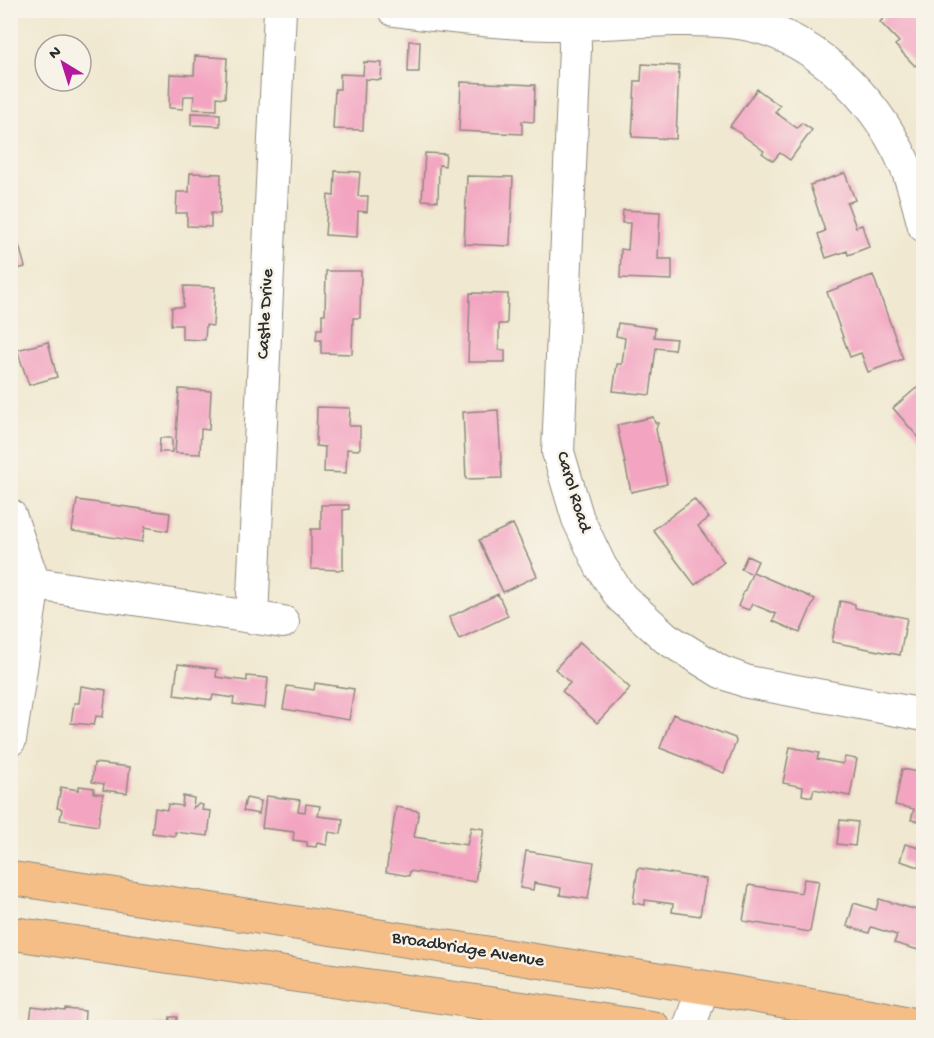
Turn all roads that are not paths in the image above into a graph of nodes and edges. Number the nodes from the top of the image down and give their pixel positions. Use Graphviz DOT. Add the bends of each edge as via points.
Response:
graph roads {
  1 [pos="280,10"];
  2 [pos="394,10"];
  3 [pos="574,17"];
  4 [pos="924,226"];
  5 [pos="10,515"];
  6 [pos="22,582"];
  7 [pos="252,617"];
  8 [pos="283,622"];
  9 [pos="924,715"];
  10 [pos="10,740"];
  11 [pos="10,878"];
  12 [pos="10,933"];
  13 [pos="703,987"];
  14 [pos="924,1027"];
  15 [pos="654,1028"];
  16 [pos="689,1028"];
  1 -- 7 [label="street, Castle Drive"];
  2 -- 3 [label="street" via="448,17"];
  3 -- 4 [label="street" via="732,22 773,30 794,42 842,76 867,100 906,165"];
  3 -- 9 [label="street, Carol Road" via="558,452 578,519 601,567 621,597 666,638 721,672 748,682"];
  5 -- 6 [label="street"];
  6 -- 7 [label="street"];
  6 -- 10 [label="street"];
  7 -- 8 [label="street"];
  11 -- 13 [label="main road, Broadbridge Avenue"];
  12 -- 15 [label="main road"];
  13 -- 14 [label="main road, Broadbridge Avenue"];
  13 -- 16 [label="street"];
}
